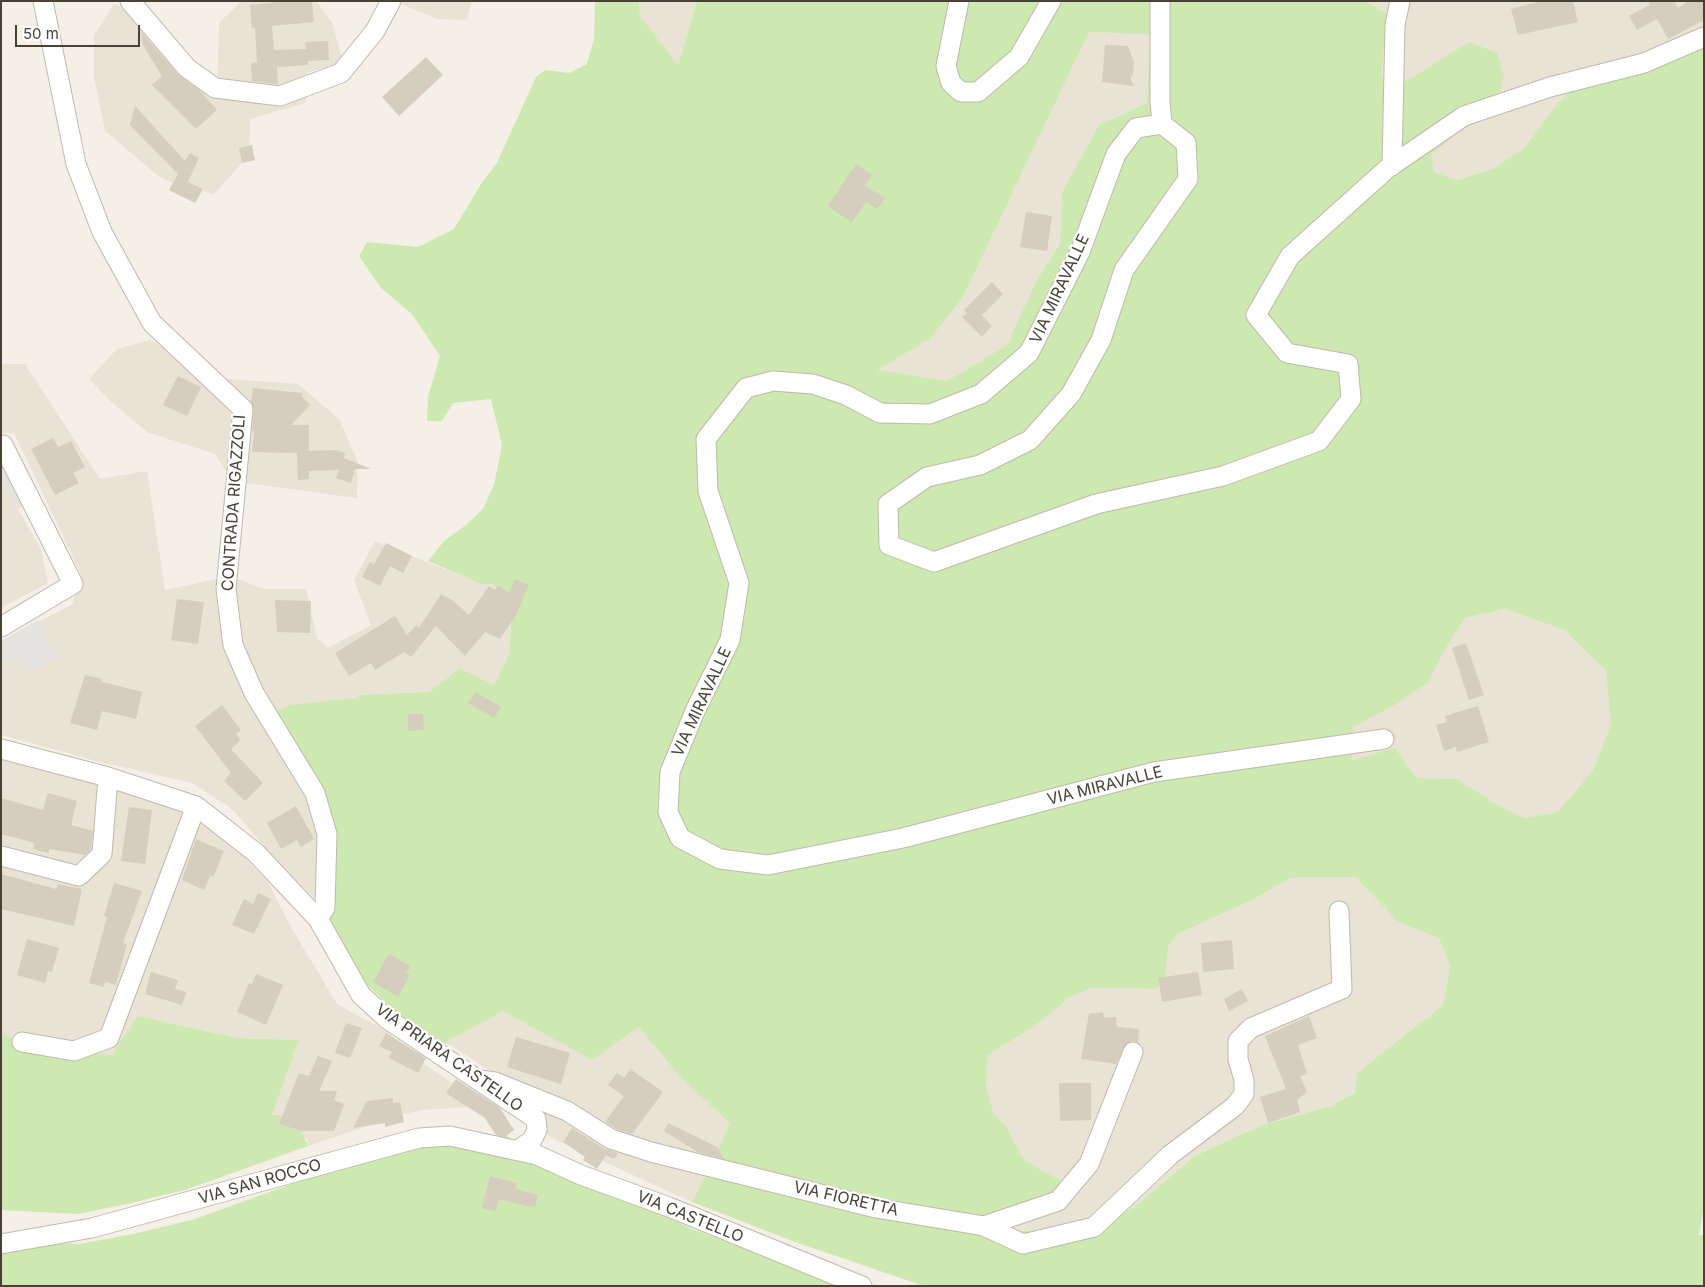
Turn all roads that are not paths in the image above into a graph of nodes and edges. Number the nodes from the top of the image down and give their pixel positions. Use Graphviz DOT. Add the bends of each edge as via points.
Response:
graph roads {
  1 [pos="43,1"];
  2 [pos="130,1"];
  3 [pos="391,1"];
  4 [pos="959,1"];
  5 [pos="1051,1"];
  6 [pos="1160,1"];
  7 [pos="1400,1"];
  8 [pos="1704,37"];
  9 [pos="1162,124"];
  10 [pos="1392,166"];
  11 [pos="1,445"];
  12 [pos="1,627"];
  13 [pos="1384,739"];
  14 [pos="1,748"];
  15 [pos="108,777"];
  16 [pos="196,806"];
  17 [pos="1,856"];
  18 [pos="1339,911"];
  19 [pos="318,919"];
  20 [pos="22,1042"];
  21 [pos="1133,1052"];
  22 [pos="480,1080"];
  23 [pos="518,1150"];
  24 [pos="984,1226"];
  25 [pos="1,1244"];
  26 [pos="862,1286"];
  1 -- 19 [label="street, CONTRADA RIGAZZOLI" via="76,164 102,232 152,323 243,409 226,589 234,645 254,693 315,793 327,834 325,908"];
  2 -- 3 [label="street" via="187,68 215,88 280,96 341,74 375,31"];
  4 -- 5 [label="street" via="946,66 951,83 961,92 978,92 1019,57"];
  6 -- 9 [label="street"];
  7 -- 10 [label="street" via="1395,25"];
  8 -- 10 [label="street" via="1644,63 1550,87 1464,116"];
  9 -- 10 [label="street" via="1186,143 1188,180 1124,270 1101,340 1071,394 1030,440 980,464 927,477 888,504 889,545 934,562 1096,504 1223,476 1320,441 1351,399 1348,364 1287,353 1256,315 1290,256"];
  9 -- 13 [label="street, VIA MIRAVALLE" via="1136,128 1116,154 1080,252 1029,353 981,394 930,414 880,413 846,395 813,384 774,381 746,388 706,439 708,491 739,583 730,640 670,772 668,812 680,838 720,859 768,865 903,838 1154,772"];
  11 -- 12 [label="street" via="74,584"];
  14 -- 15 [label="street, VIA PRIARA CASTELLO"];
  15 -- 16 [label="street, VIA PRIARA CASTELLO"];
  15 -- 17 [label="street" via="102,854 79,876"];
  16 -- 19 [label="street, VIA PRIARA CASTELLO" via="256,853"];
  16 -- 20 [label="street" via="109,1038 74,1051"];
  18 -- 24 [label="street" via="1342,989 1251,1028 1238,1041 1244,1094 1235,1106 1170,1155 1094,1227 1023,1244"];
  19 -- 22 [label="street, VIA PRIARA CASTELLO" via="361,995 386,1018"];
  21 -- 24 [label="street, VIA FIORETTA" via="1089,1164 1058,1201"];
  22 -- 23 [label="street, VIA PRIARA CASTELLO" via="536,1119 537,1130 532,1140"];
  22 -- 24 [label="street, VIA FIORETTA" via="496,1082 567,1111 611,1139 651,1152 876,1208"];
  23 -- 25 [label="street, VIA SAN ROCCO" via="450,1136 419,1138 92,1228"];
  23 -- 26 [label="street, VIA CASTELLO" via="669,1207"];
}
